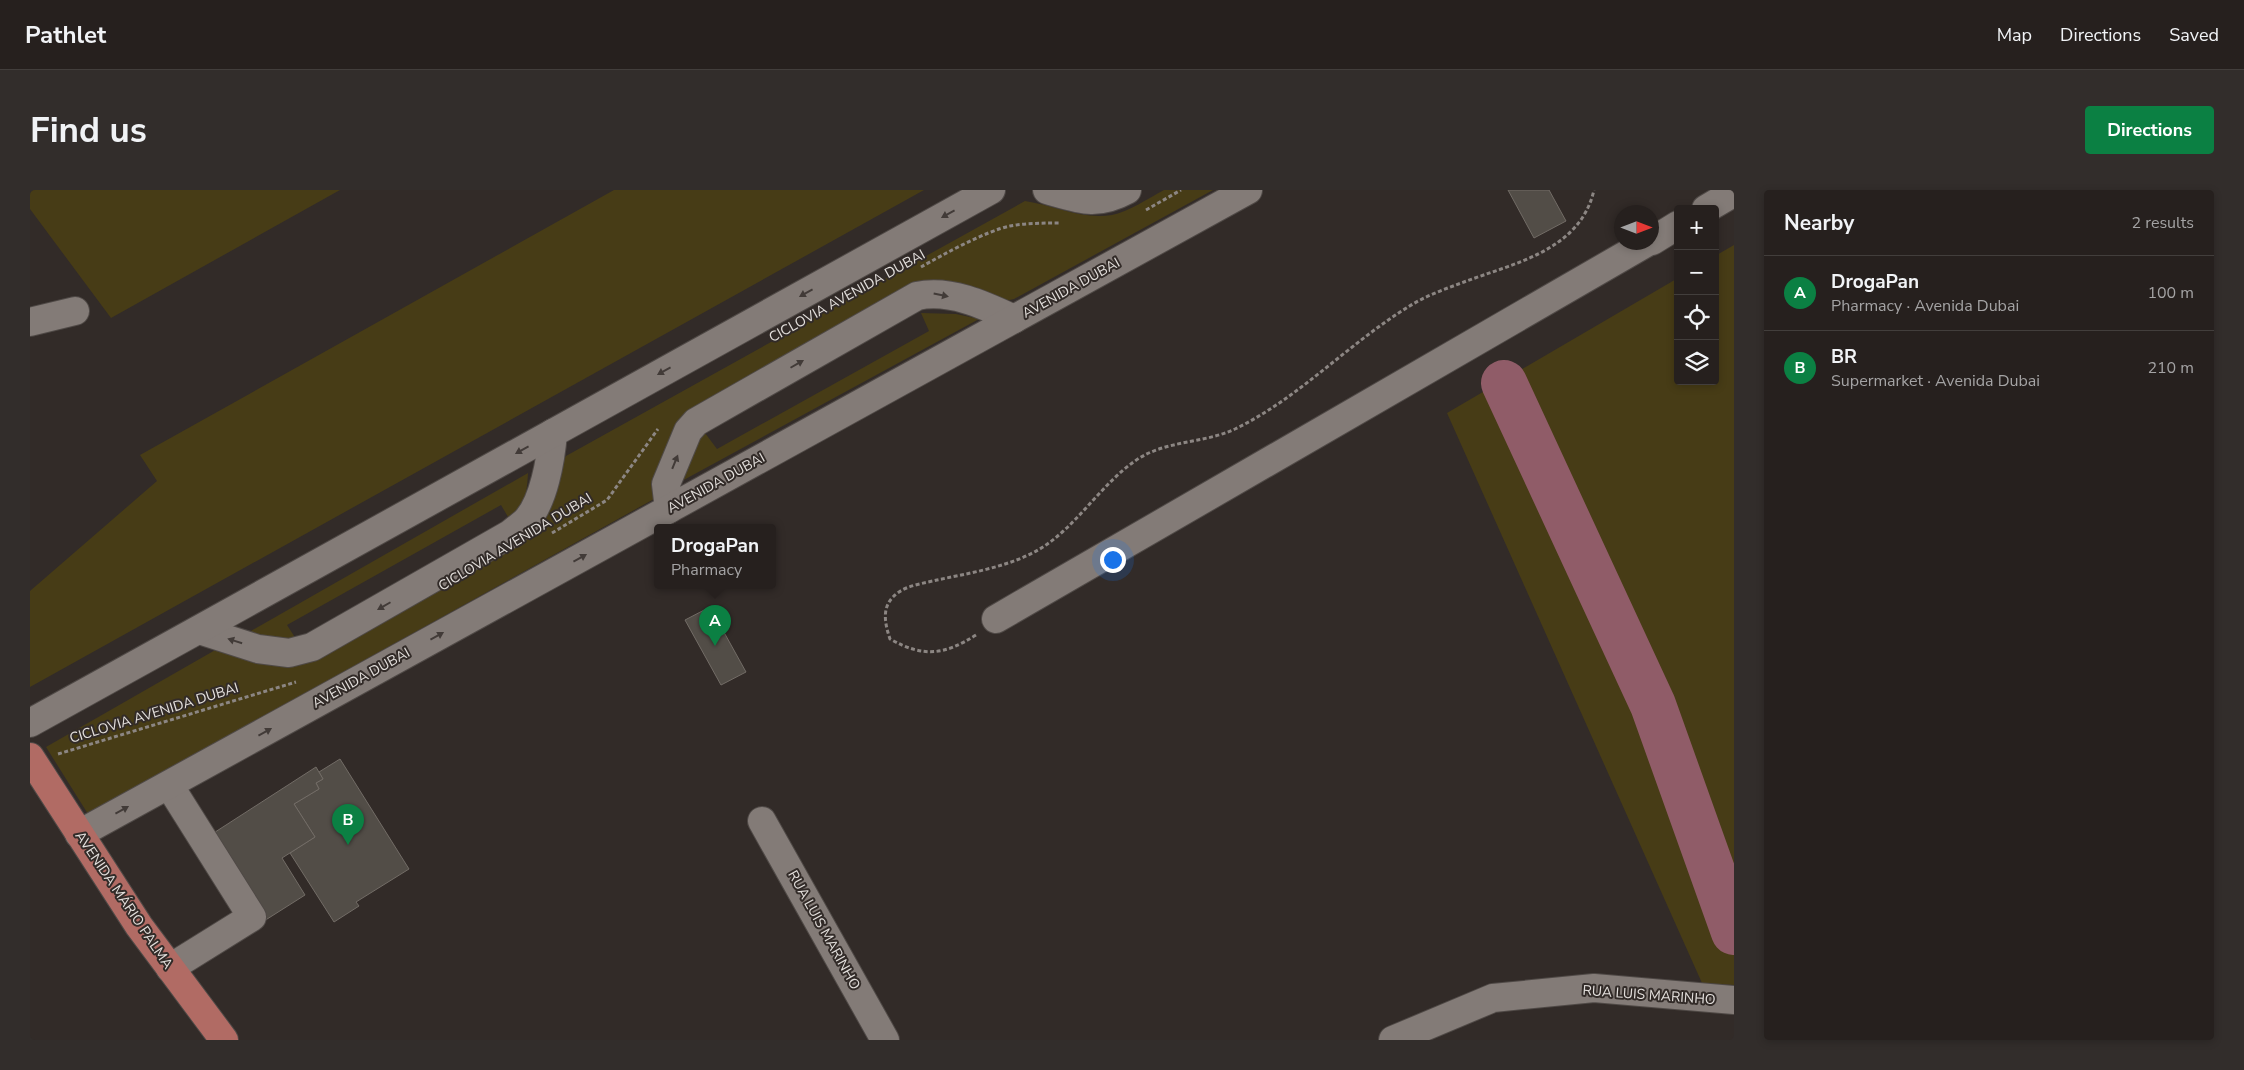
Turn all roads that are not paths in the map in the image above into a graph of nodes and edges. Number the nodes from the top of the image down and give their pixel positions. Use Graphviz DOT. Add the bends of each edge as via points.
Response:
graph roads {
  1 [pos="991,190"];
  2 [pos="1047,190"];
  3 [pos="1127,190"];
  4 [pos="1248,190"];
  5 [pos="1674,227"];
  6 [pos="1659,236"];
  7 [pos="1634,250"];
  8 [pos="75,311"];
  9 [pos="1014,319"];
  10 [pos="30,322"];
  11 [pos="553,433"];
  12 [pos="669,509"];
  13 [pos="996,620"];
  14 [pos="200,630"];
  15 [pos="30,723"];
  16 [pos="40,756"];
  17 [pos="169,784"];
  18 [pos="762,821"];
  19 [pos="80,834"];
  20 [pos="170,968"];
  21 [pos="1734,1000"];
  22 [pos="224,1040"];
  23 [pos="885,1040"];
  24 [pos="1393,1040"];
  1 -- 11 [label="street, one-way"];
  2 -- 3 [label="street" via="1096,202 1111,199"];
  4 -- 9 [label="street, AVENIDA DUBAI"];
  5 -- 6 [label="street"];
  7 -- 13 [label="street"];
  8 -- 10 [label="street"];
  9 -- 12 [label="street, AVENIDA DUBAI"];
  12 -- 9 [label="street, one-way" via="666,484 688,431 696,422 917,296 931,293 979,303"];
  11 -- 14 [label="street, one-way"];
  11 -- 14 [label="street, one-way" via="551,459 539,497 526,521 510,534 312,647 289,653 258,649"];
  17 -- 12 [label="street, AVENIDA DUBAI, one-way"];
  14 -- 15 [label="street"];
  16 -- 19 [label="main road, AVENIDA MÁRIO PALMA"];
  19 -- 17 [label="street, AVENIDA DUBAI, one-way"];
  17 -- 20 [label="street" via="252,917"];
  18 -- 23 [label="street, RUA LUIS MARINHO"];
  19 -- 20 [label="main road, AVENIDA MÁRIO PALMA"];
  20 -- 22 [label="main road, AVENIDA MÁRIO PALMA"];
  21 -- 24 [label="street, RUA LUIS MARINHO" via="1594,988 1492,998"];
}
